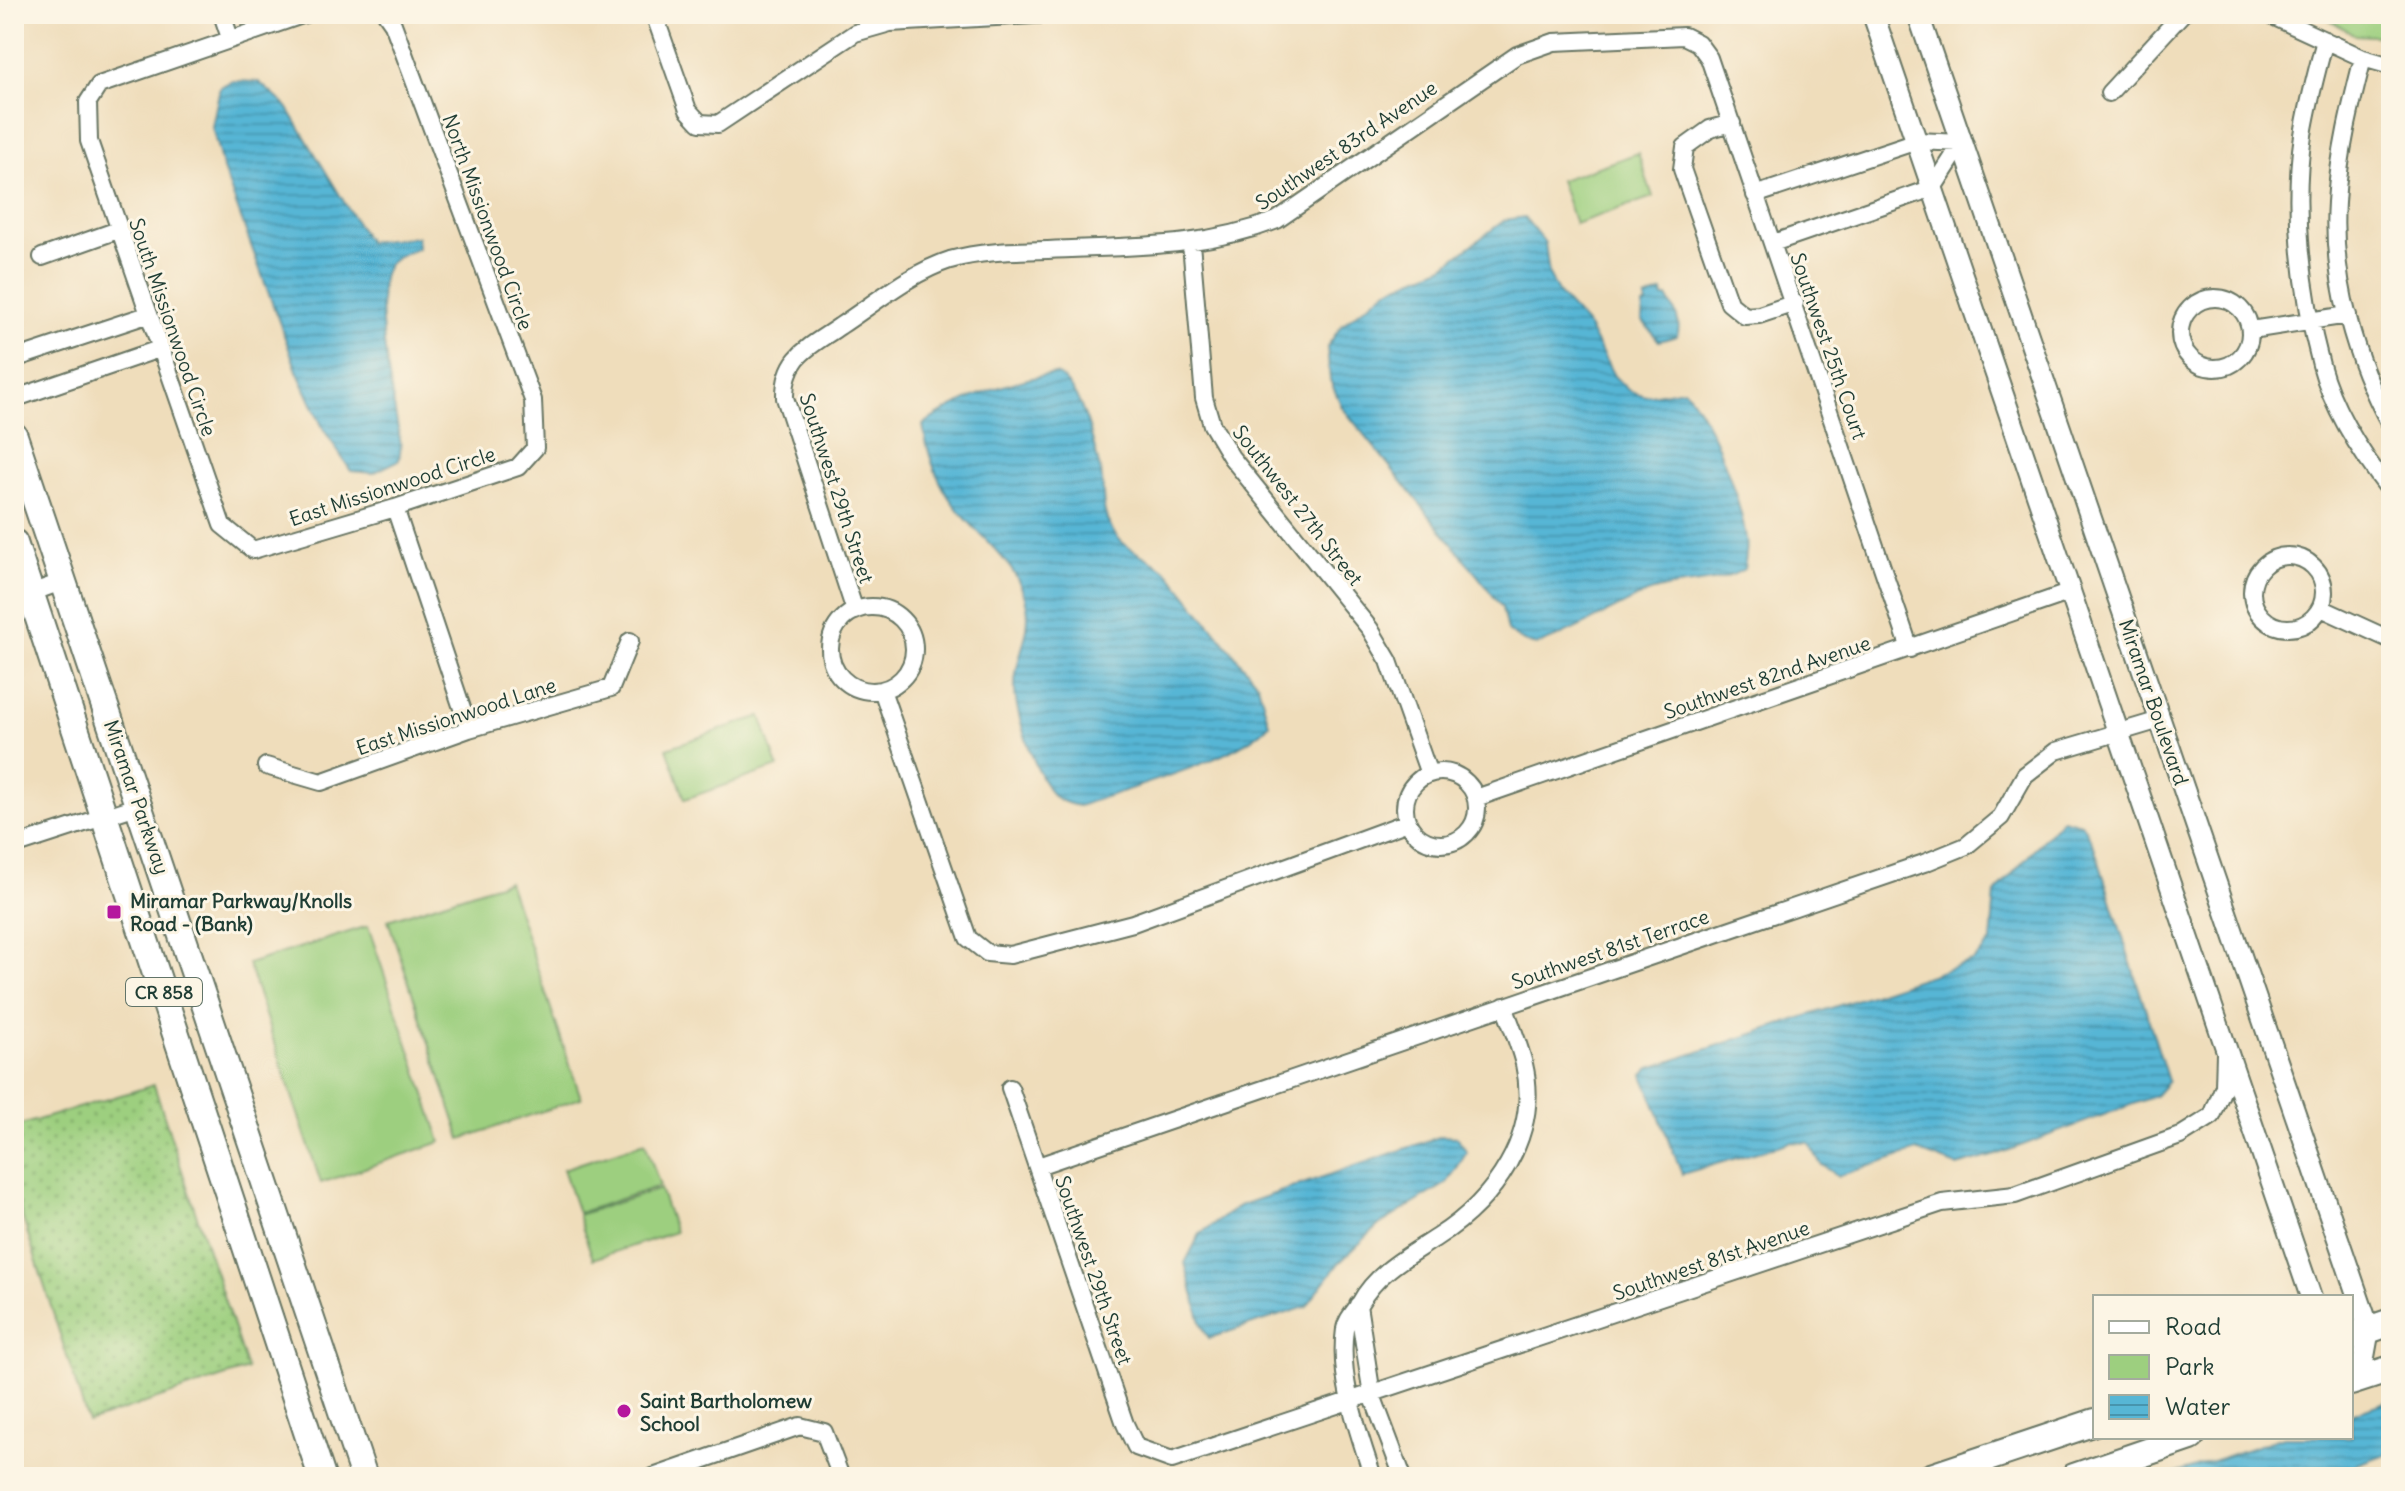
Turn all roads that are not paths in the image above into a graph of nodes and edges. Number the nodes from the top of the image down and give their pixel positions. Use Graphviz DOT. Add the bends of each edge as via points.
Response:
graph roads {
  1 [pos="222,14"];
  2 [pos="305,14"];
  3 [pos="386,14"];
  4 [pos="654,14"];
  5 [pos="1051,14"];
  6 [pos="1873,14"];
  7 [pos="1918,14"];
  8 [pos="2182,14"];
  9 [pos="2268,14"];
  10 [pos="1034,15"];
  11 [pos="230,38"];
  12 [pos="2325,40"];
  13 [pos="1709,58"];
  14 [pos="2363,58"];
  15 [pos="2391,66"];
  16 [pos="2109,93"];
  17 [pos="1732,123"];
  18 [pos="1917,141"];
  19 [pos="1962,143"];
  20 [pos="1933,188"];
  21 [pos="1755,195"];
  22 [pos="118,230"];
  23 [pos="1191,243"];
  24 [pos="1773,243"];
  25 [pos="42,257"];
  26 [pos="1795,303"];
  27 [pos="147,315"];
  28 [pos="2348,315"];
  29 [pos="2313,320"];
  30 [pos="2251,330"];
  31 [pos="159,349"];
  32 [pos="14,359"];
  33 [pos="784,377"];
  34 [pos="14,392"];
  35 [pos="2391,426"];
  36 [pos="14,436"];
  37 [pos="535,448"];
  38 [pos="2391,492"];
  39 [pos="395,508"];
  40 [pos="14,543"];
  41 [pos="253,550"];
  42 [pos="64,581"];
  43 [pos="2071,592"];
  44 [pos="22,596"];
  45 [pos="2321,608"];
  46 [pos="855,611"];
  47 [pos="2391,640"];
  48 [pos="630,641"];
  49 [pos="1910,649"];
  50 [pos="882,690"];
  51 [pos="2160,720"];
  52 [pos="469,729"];
  53 [pos="2118,732"];
  54 [pos="266,766"];
  55 [pos="1429,774"];
  56 [pos="1476,798"];
  57 [pos="140,805"];
  58 [pos="106,815"];
  59 [pos="1408,822"];
  60 [pos="14,846"];
  61 [pos="1504,1006"];
  62 [pos="2226,1047"];
  63 [pos="1010,1088"];
  64 [pos="1038,1166"];
  65 [pos="244,1238"];
  66 [pos="289,1260"];
  67 [pos="2310,1295"];
  68 [pos="1358,1305"];
  69 [pos="2370,1329"];
  70 [pos="2391,1369"];
  71 [pos="2354,1377"];
  72 [pos="294,1392"];
  73 [pos="1372,1395"];
  74 [pos="1349,1403"];
  75 [pos="339,1406"];
  76 [pos="2093,1423"];
  77 [pos="2185,1439"];
  78 [pos="1153,1455"];
  79 [pos="322,1477"];
  80 [pos="364,1477"];
  81 [pos="653,1477"];
  82 [pos="841,1477"];
  83 [pos="1373,1477"];
  84 [pos="1403,1477"];
  85 [pos="1931,1477"];
  86 [pos="2074,1477"];
  1 -- 11 [label="street"];
  2 -- 11 [label="street"];
  3 -- 37 [label="street, North Missionwood Circle" via="533,400"];
  4 -- 10 [label="street" via="688,110 700,123 718,124 855,33 890,23"];
  5 -- 10 [label="street"];
  6 -- 18 [label="street"];
  7 -- 19 [label="street, Miramar Boulevard"];
  8 -- 16 [label="street"];
  9 -- 12 [label="street"];
  11 -- 22 [label="street, South Missionwood Circle" via="99,85 88,102 89,141"];
  12 -- 14 [label="street"];
  12 -- 29 [label="street" via="2302,150 2300,205"];
  13 -- 17 [label="street, Southwest 25th Court"];
  13 -- 23 [label="street, Southwest 83rd Avenue" via="1684,36 1554,42 1517,55 1277,220 1236,236"];
  14 -- 15 [label="street"];
  14 -- 28 [label="street" via="2344,133 2335,205"];
  17 -- 21 [label="street, Southwest 25th Court"];
  17 -- 26 [label="street" via="1710,129 1685,147 1682,169 1729,303 1745,316"];
  18 -- 19 [label="street"];
  18 -- 20 [label="street"];
  18 -- 21 [label="street"];
  19 -- 20 [label="street"];
  19 -- 51 [label="street, Miramar Boulevard"];
  20 -- 24 [label="street"];
  20 -- 43 [label="street"];
  21 -- 24 [label="street, Southwest 25th Court"];
  22 -- 25 [label="street"];
  22 -- 27 [label="street, South Missionwood Circle"];
  23 -- 33 [label="street, Southwest 83rd Avenue" via="994,252 951,260 919,273 798,355"];
  23 -- 55 [label="street, Southwest 27th Street" via="1204,398 1212,425 1231,457 1370,629 1389,661"];
  24 -- 26 [label="street, Southwest 25th Court"];
  26 -- 49 [label="street, Southwest 25th Court"];
  27 -- 31 [label="street, South Missionwood Circle"];
  27 -- 32 [label="street"];
  28 -- 29 [label="street"];
  28 -- 35 [label="street" via="2370,388"];
  29 -- 30 [label="street"];
  29 -- 38 [label="street" via="2321,367 2343,418"];
  30 -- 30 [label="street" via="2238,360 2216,368 2195,362 2181,343 2188,309 2221,297 2242,308"];
  31 -- 34 [label="street" via="22,396"];
  31 -- 41 [label="street, South Missionwood Circle" via="222,525"];
  33 -- 46 [label="street, Southwest 29th Street" via="785,398"];
  36 -- 42 [label="main road, Miramar Parkway / CR 858"];
  37 -- 39 [label="street, East Missionwood Circle" via="518,467"];
  39 -- 41 [label="street, East Missionwood Circle"];
  39 -- 52 [label="street"];
  40 -- 44 [label="main road, Miramar Parkway / CR 858"];
  42 -- 44 [label="street"];
  42 -- 57 [label="main road, Miramar Parkway / CR 858"];
  43 -- 49 [label="street, Southwest 82nd Avenue"];
  43 -- 53 [label="street"];
  44 -- 58 [label="main road, Miramar Parkway / CR 858"];
  45 -- 45 [label="street" via="2297,628 2277,627 2255,605 2257,574 2281,557 2300,558 2322,578"];
  45 -- 47 [label="street"];
  46 -- 50 [label="street, Southwest 29th Street" via="835,629 830,656 835,669 855,688"];
  46 -- 50 [label="street, Southwest 29th Street" via="882,608 905,623 912,635 912,663 895,685"];
  48 -- 52 [label="street, East Missionwood Lane" via="611,688"];
  49 -- 56 [label="street, Southwest 82nd Avenue"];
  50 -- 59 [label="street" via="968,938 987,953 1010,955 1133,923"];
  51 -- 53 [label="street, Southwest 81st Terrace"];
  51 -- 69 [label="street, Miramar Boulevard"];
  52 -- 54 [label="street, East Missionwood Lane" via="321,782"];
  53 -- 61 [label="street, Southwest 81st Terrace" via="2056,751 2025,775 2001,817 1966,846"];
  53 -- 62 [label="street"];
  55 -- 56 [label="street" via="1463,779"];
  55 -- 59 [label="street" via="1406,799"];
  56 -- 59 [label="street" via="1475,822 1459,840 1435,844"];
  57 -- 58 [label="street"];
  57 -- 66 [label="main road, Miramar Parkway / CR 858"];
  58 -- 60 [label="street"];
  58 -- 65 [label="main road, Miramar Parkway / CR 858"];
  61 -- 64 [label="street, Southwest 81st Terrace"];
  61 -- 68 [label="street" via="1525,1066 1520,1133 1507,1169 1462,1221 1390,1268 1366,1289"];
  62 -- 67 [label="street"];
  62 -- 73 [label="street, Southwest 81st Avenue" via="2224,1086 2212,1116 2180,1136 2015,1195 1942,1203"];
  63 -- 64 [label="street, Southwest 29th Street"];
  64 -- 78 [label="street, Southwest 29th Street" via="1125,1424 1136,1447"];
  65 -- 66 [label="main road" via="264,1258 276,1263"];
  65 -- 72 [label="main road, Miramar Parkway / CR 858"];
  66 -- 75 [label="main road, Miramar Parkway / CR 858"];
  68 -- 73 [label="street"];
  68 -- 74 [label="street" via="1345,1326"];
  69 -- 71 [label="street, Miramar Boulevard"];
  70 -- 71 [label="main road"];
  72 -- 75 [label="main road" via="321,1393"];
  72 -- 79 [label="main road, Miramar Parkway / CR 858"];
  73 -- 74 [label="street, Southwest 81st Avenue"];
  73 -- 84 [label="street"];
  74 -- 78 [label="street, Southwest 81st Avenue" via="1188,1457"];
  74 -- 83 [label="street"];
  75 -- 80 [label="main road, Miramar Parkway / CR 858"];
  76 -- 85 [label="main road"];
  77 -- 86 [label="main road"];
  81 -- 82 [label="street" via="800,1426 824,1432"];
}
